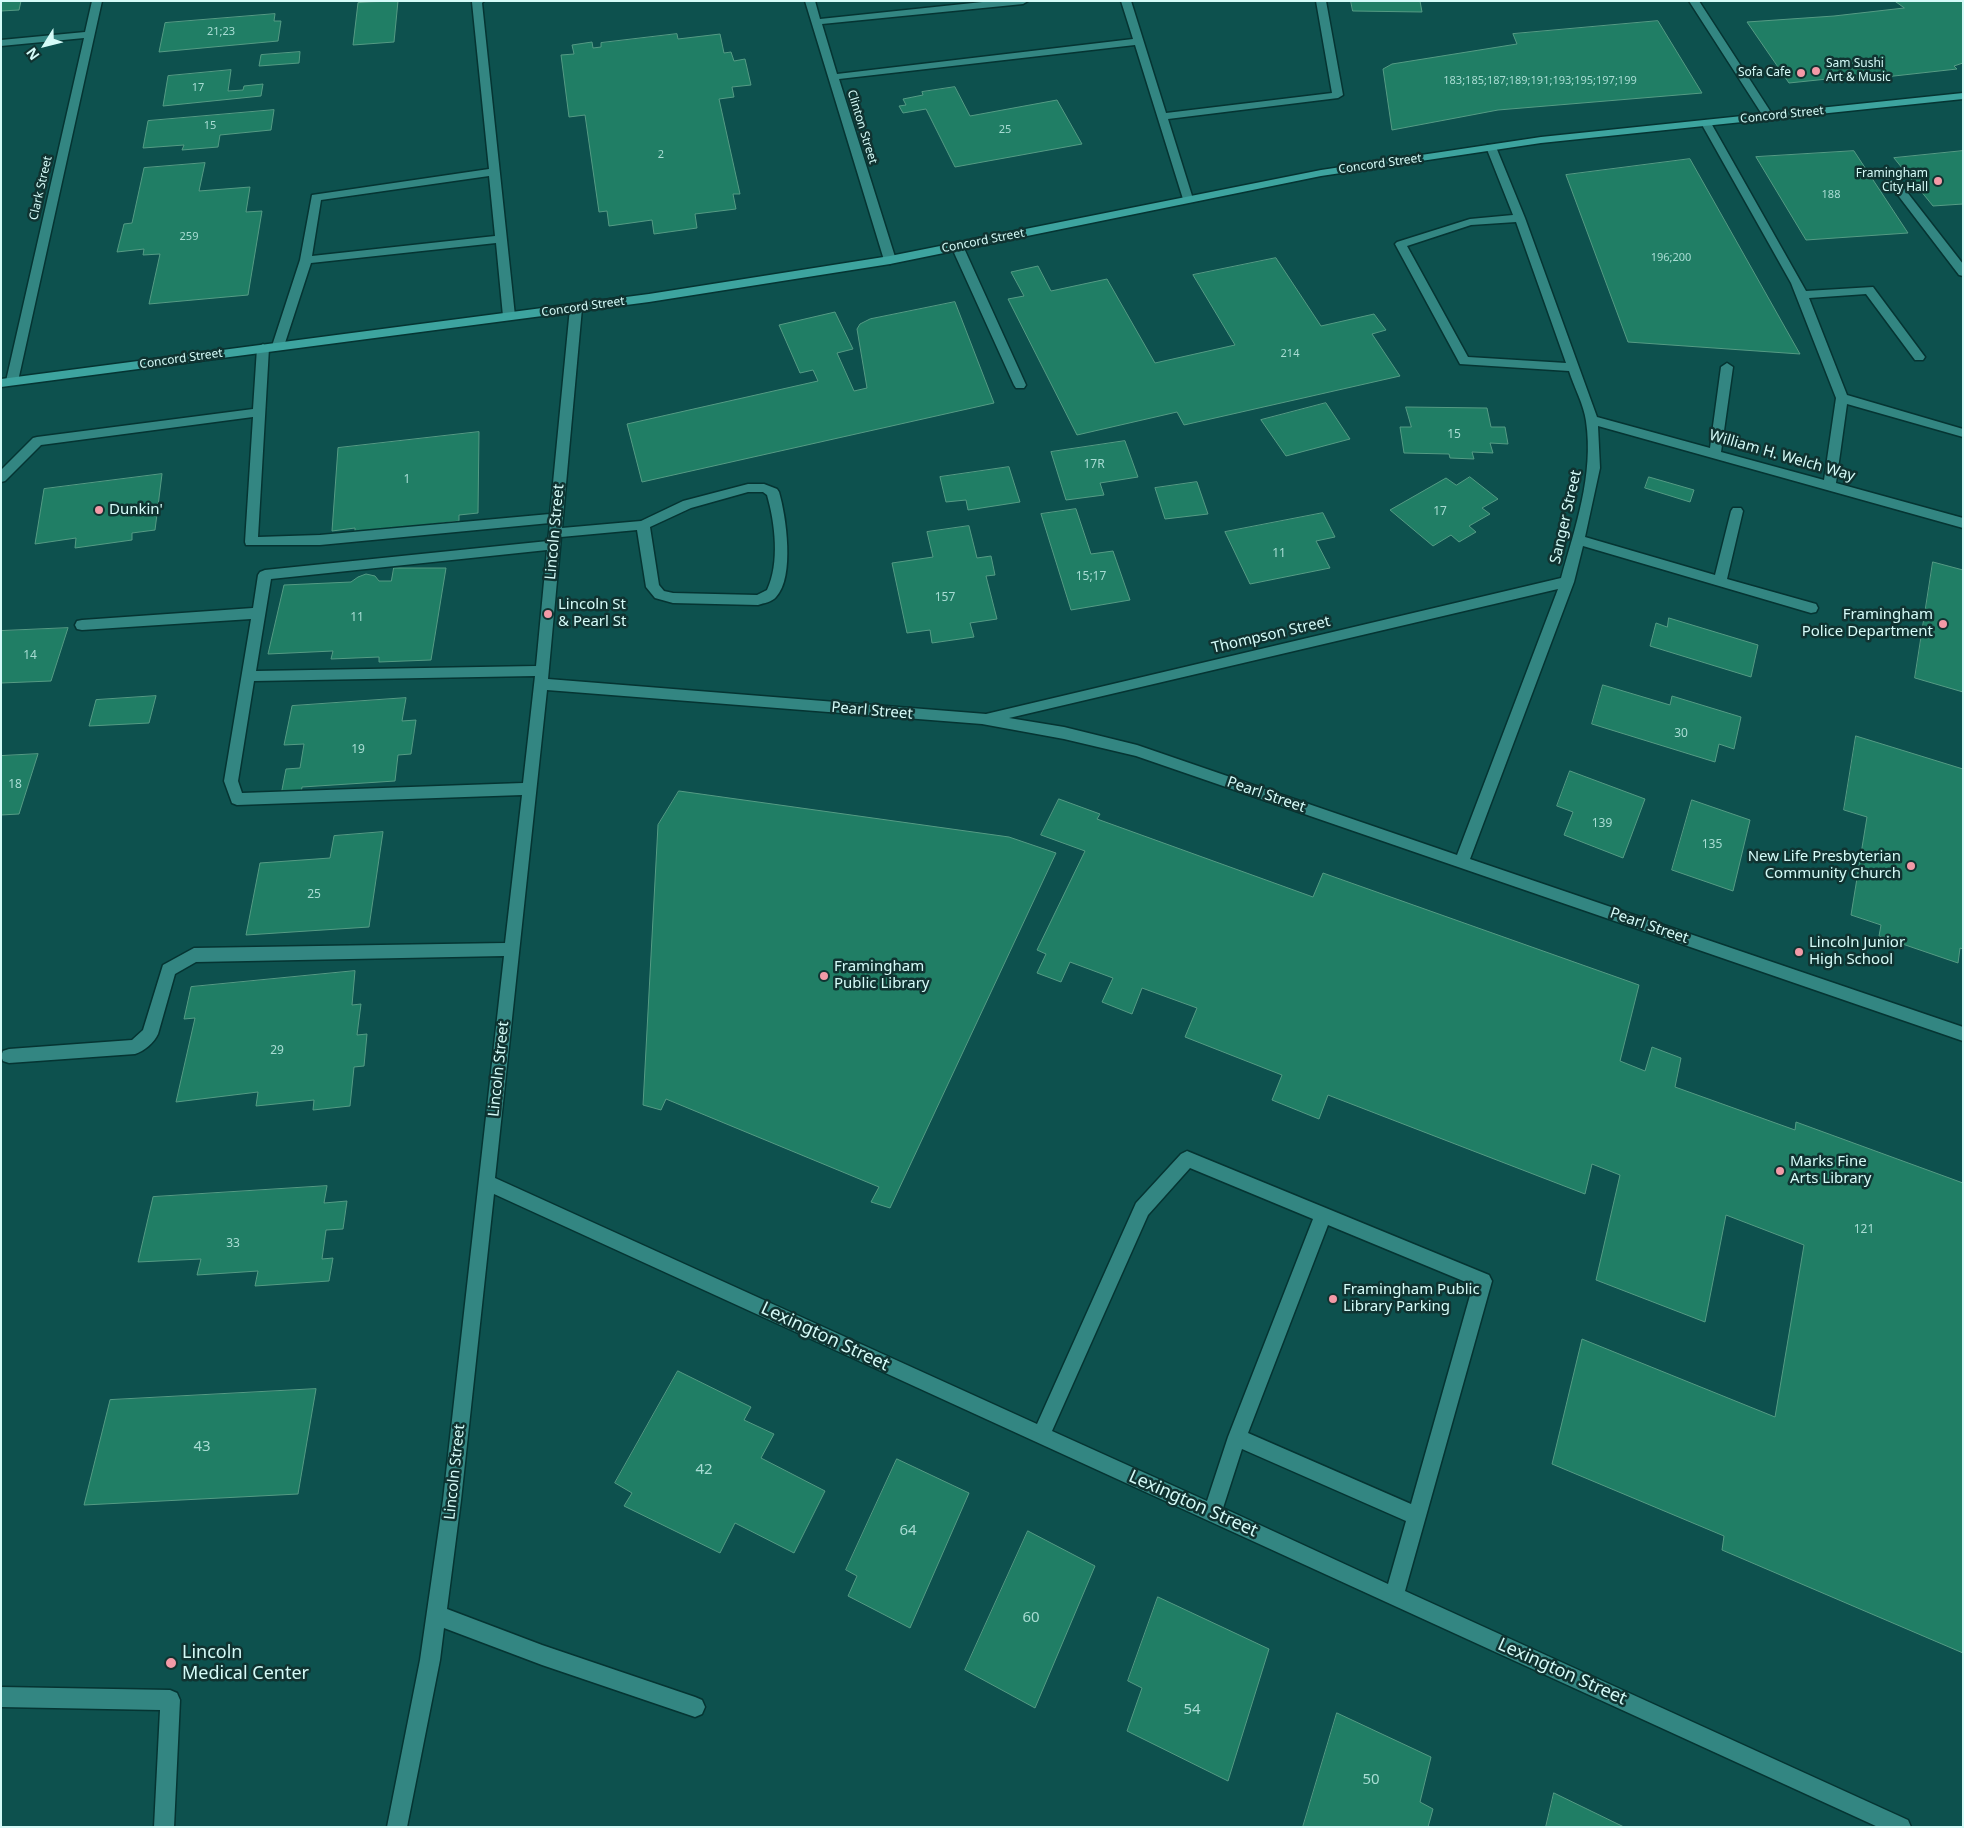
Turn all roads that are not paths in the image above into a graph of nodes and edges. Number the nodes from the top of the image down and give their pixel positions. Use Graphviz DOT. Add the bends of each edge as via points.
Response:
graph roads {
  1 [pos="97,1"];
  2 [pos="480,1"];
  3 [pos="810,1"];
  4 [pos="1023,1"];
  5 [pos="1126,1"];
  6 [pos="1321,1"];
  7 [pos="1694,1"];
  8 [pos="816,22"];
  9 [pos="90,35"];
  10 [pos="1137,42"];
  11 [pos="1,43"];
  12 [pos="834,77"];
  13 [pos="1963,96"];
  14 [pos="1161,117"];
  15 [pos="1769,117"];
  16 [pos="1706,123"];
  17 [pos="1491,147"];
  18 [pos="1885,171"];
  19 [pos="494,172"];
  20 [pos="1188,199"];
  21 [pos="1520,218"];
  22 [pos="501,239"];
  23 [pos="957,246"];
  24 [pos="306,260"];
  25 [pos="890,260"];
  26 [pos="1963,272"];
  27 [pos="1802,295"];
  28 [pos="576,308"];
  29 [pos="509,316"];
  30 [pos="278,346"];
  31 [pos="263,348"];
  32 [pos="1919,357"];
  33 [pos="1574,367"];
  34 [pos="1727,367"];
  35 [pos="7,382"];
  36 [pos="1020,385"];
  37 [pos="1842,398"];
  38 [pos="259,412"];
  39 [pos="1592,420"];
  40 [pos="1963,433"];
  41 [pos="1715,454"];
  42 [pos="1,478"];
  43 [pos="1829,486"];
  44 [pos="1737,511"];
  45 [pos="557,518"];
  46 [pos="1963,523"];
  47 [pos="642,525"];
  48 [pos="555,539"];
  49 [pos="1578,540"];
  50 [pos="1720,581"];
  51 [pos="1567,582"];
  52 [pos="1811,608"];
  53 [pos="259,613"];
  54 [pos="82,625"];
  55 [pos="250,676"];
  56 [pos="542,678"];
  57 [pos="982,719"];
  58 [pos="529,789"];
  59 [pos="1462,862"];
  60 [pos="512,948"];
  61 [pos="1963,1034"];
  62 [pos="9,1056"];
  63 [pos="486,1182"];
  64 [pos="1323,1216"];
  65 [pos="1041,1435"];
  66 [pos="1237,1437"];
  67 [pos="1212,1513"];
  68 [pos="1417,1516"];
  69 [pos="1394,1596"];
  70 [pos="436,1615"];
  71 [pos="1,1697"];
  72 [pos="695,1708"];
  73 [pos="164,1827"];
  74 [pos="397,1827"];
  75 [pos="1901,1827"];
  1 -- 9 [label="street, Clark Street"];
  2 -- 19 [label="street" via="477,2"];
  3 -- 8 [label="street, Clinton Street"];
  4 -- 8 [label="street"];
  5 -- 10 [label="street"];
  6 -- 14 [label="street" via="1338,95"];
  7 -- 15 [label="street"];
  8 -- 12 [label="street, Clinton Street"];
  9 -- 11 [label="street"];
  9 -- 35 [label="street, Clark Street"];
  10 -- 12 [label="street"];
  10 -- 14 [label="street"];
  12 -- 25 [label="street, Clinton Street"];
  13 -- 15 [label="main road, Concord Street"];
  14 -- 20 [label="street"];
  15 -- 16 [label="main road, Concord Street"];
  16 -- 17 [label="main road, Concord Street"];
  16 -- 27 [label="street"];
  17 -- 20 [label="main road, Concord Street" via="1321,172"];
  17 -- 21 [label="street, Sanger Street"];
  18 -- 26 [label="street"];
  19 -- 22 [label="street"];
  19 -- 24 [label="street" via="316,197"];
  20 -- 23 [label="main road, Concord Street"];
  21 -- 33 [label="street, Sanger Street"];
  21 -- 33 [label="street" via="1470,222 1401,244 1464,362"];
  22 -- 24 [label="street"];
  22 -- 29 [label="street"];
  23 -- 25 [label="main road, Concord Street"];
  23 -- 36 [label="street"];
  24 -- 30 [label="street"];
  25 -- 28 [label="main road, Concord Street"];
  27 -- 32 [label="street" via="1869,290"];
  27 -- 37 [label="street"];
  28 -- 29 [label="main road, Concord Street"];
  28 -- 45 [label="street, Lincoln Street"];
  29 -- 30 [label="main road, Concord Street"];
  30 -- 31 [label="main road, Concord Street"];
  31 -- 35 [label="main road, Concord Street"];
  31 -- 38 [label="street"];
  33 -- 39 [label="street, Sanger Street"];
  34 -- 41 [label="street"];
  37 -- 40 [label="street"];
  37 -- 43 [label="street"];
  38 -- 42 [label="street" via="37,441"];
  38 -- 45 [label="street" via="252,542 320,540"];
  39 -- 41 [label="street, William H. Welch Way"];
  39 -- 49 [label="street, Sanger Street" via="1594,468"];
  41 -- 43 [label="street, William H. Welch Way"];
  43 -- 46 [label="street, William H. Welch Way"];
  44 -- 50 [label="street"];
  45 -- 48 [label="street, Lincoln Street"];
  47 -- 47 [label="street" via="708,497 748,488 764,488 773,492 778,506 778,581 768,597 758,600 660,595 652,587"];
  47 -- 48 [label="street"];
  48 -- 53 [label="street" via="265,576"];
  48 -- 56 [label="street, Lincoln Street"];
  49 -- 50 [label="street"];
  49 -- 51 [label="street, Sanger Street"];
  50 -- 52 [label="street"];
  51 -- 57 [label="street, Thompson Street"];
  51 -- 59 [label="street, Sanger Street"];
  53 -- 54 [label="street"];
  53 -- 55 [label="street"];
  55 -- 56 [label="street, Pearl Street"];
  55 -- 58 [label="street" via="231,781 237,799"];
  56 -- 57 [label="street, Pearl Street"];
  56 -- 58 [label="street, Lincoln Street"];
  57 -- 59 [label="street, Pearl Street" via="1064,732 1137,751"];
  58 -- 60 [label="street, Lincoln Street"];
  59 -- 61 [label="street, Pearl Street"];
  60 -- 62 [label="street" via="194,955 168,970 150,1034 135,1047"];
  60 -- 63 [label="street, Lincoln Street"];
  63 -- 65 [label="street, Lexington Street"];
  63 -- 70 [label="street, Lincoln Street" via="452,1500"];
  64 -- 65 [label="street" via="1188,1159 1142,1209"];
  64 -- 66 [label="street"];
  64 -- 68 [label="street" via="1483,1282"];
  65 -- 67 [label="street, Lexington Street"];
  66 -- 67 [label="street"];
  66 -- 68 [label="street"];
  67 -- 69 [label="street, Lexington Street"];
  68 -- 69 [label="street"];
  69 -- 75 [label="street, Lexington Street"];
  70 -- 72 [label="street"];
  70 -- 74 [label="street, Lincoln Street"];
  71 -- 73 [label="street" via="170,1700"];
}
